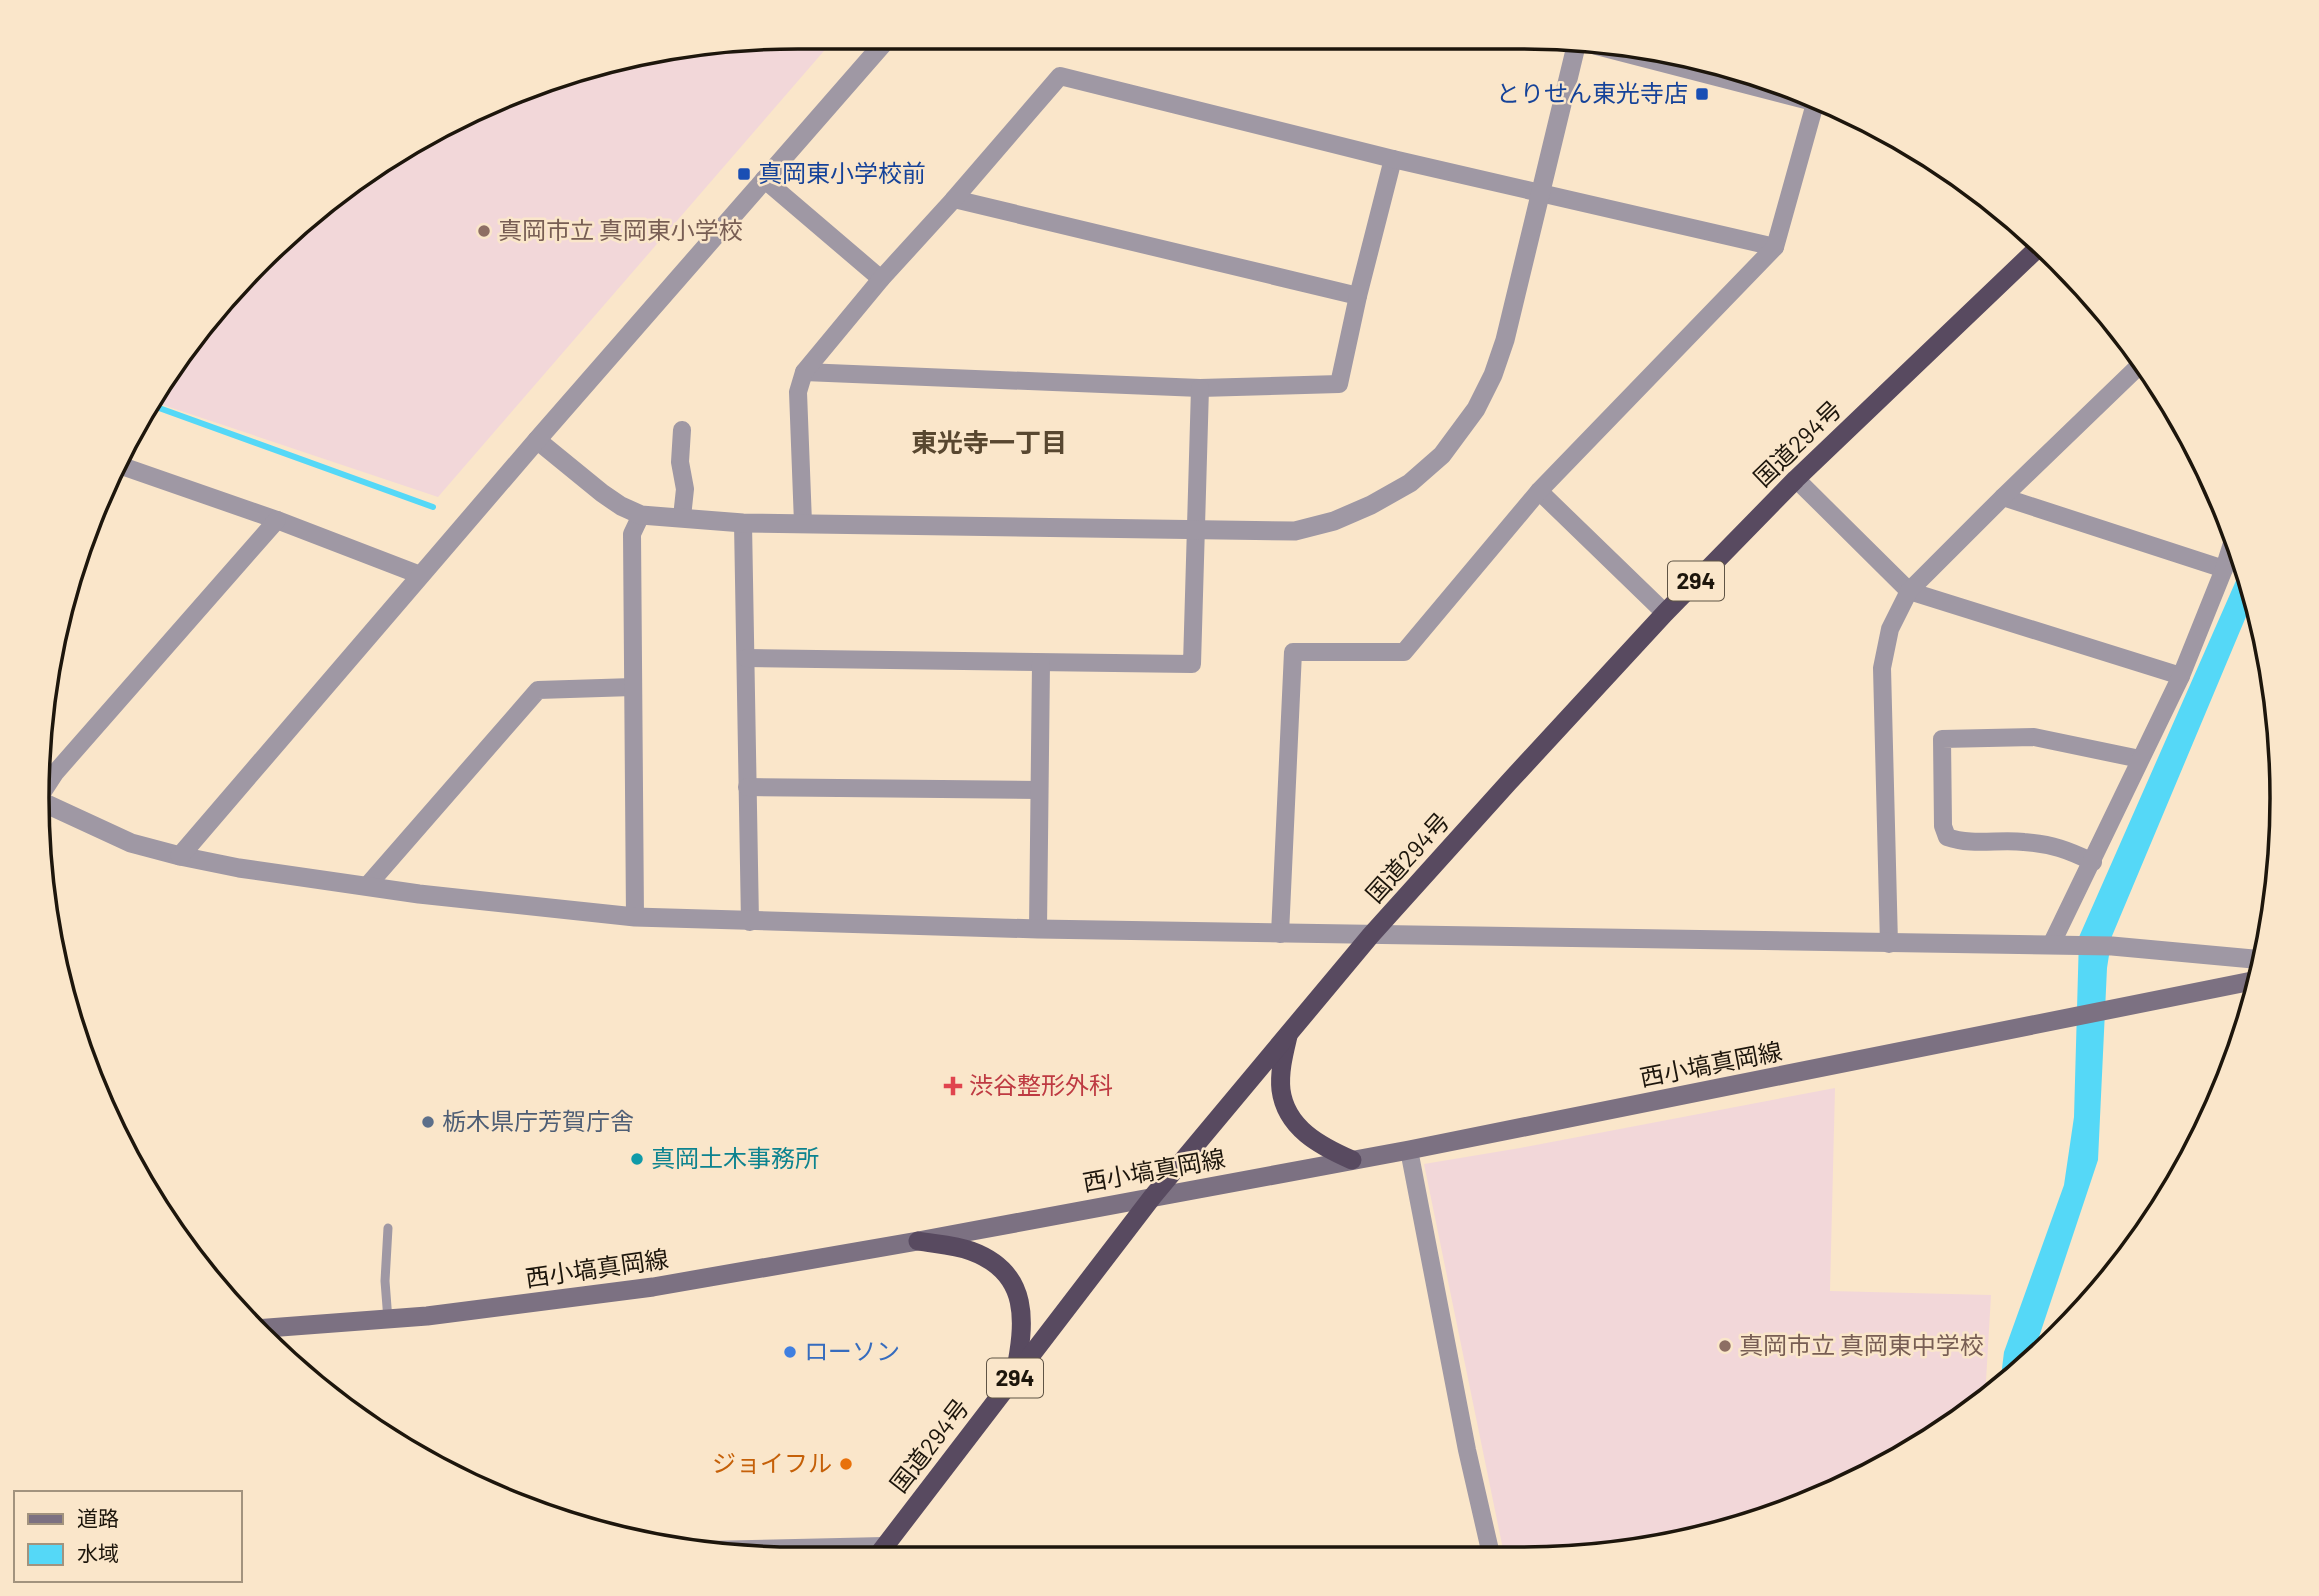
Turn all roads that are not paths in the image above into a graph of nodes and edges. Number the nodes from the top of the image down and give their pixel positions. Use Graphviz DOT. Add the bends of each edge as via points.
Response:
graph roads {
  1 [pos="878,49"];
  2 [pos="1575,51"];
  3 [pos="1664,63"];
  4 [pos="1724,78"];
  5 [pos="1817,110"];
  6 [pos="1393,159"];
  7 [pos="764,179"];
  8 [pos="1541,192"];
  9 [pos="954,199"];
  10 [pos="1774,247"];
  11 [pos="2034,253"];
  12 [pos="881,279"];
  13 [pos="1359,296"];
  14 [pos="2135,370"];
  15 [pos="804,372"];
  16 [pos="1200,388"];
  17 [pos="682,430"];
  18 [pos="537,440"];
  19 [pos="126,467"];
  20 [pos="1796,479"];
  21 [pos="1539,491"];
  22 [pos="2003,497"];
  23 [pos="641,515"];
  24 [pos="682,517"];
  25 [pos="278,520"];
  26 [pos="743,523"];
  27 [pos="803,523"];
  28 [pos="1195,531"];
  29 [pos="2229,554"];
  30 [pos="2224,569"];
  31 [pos="420,575"];
  32 [pos="1909,591"];
  33 [pos="1665,613"];
  34 [pos="746,658"];
  35 [pos="1041,663"];
  36 [pos="2181,676"];
  37 [pos="633,687"];
  38 [pos="2140,759"];
  39 [pos="50,781"];
  40 [pos="747,788"];
  41 [pos="1039,790"];
  42 [pos="49,805"];
  43 [pos="180,856"];
  44 [pos="2093,862"];
  45 [pos="367,886"];
  46 [pos="635,917"];
  47 [pos="750,922"];
  48 [pos="1038,929"];
  49 [pos="1280,934"];
  50 [pos="1371,936"];
  51 [pos="1889,944"];
  52 [pos="2051,945"];
  53 [pos="2252,959"];
  54 [pos="2246,982"];
  55 [pos="1288,1035"];
  56 [pos="1409,1150"];
  57 [pos="1352,1160"];
  58 [pos="1153,1196"];
  59 [pos="387,1228"];
  60 [pos="918,1241"];
  61 [pos="388,1320"];
  62 [pos="268,1328"];
  63 [pos="1014,1378"];
  64 [pos="885,1547"];
  65 [pos="1489,1547"];
  1 -- 7 [label="street"];
  2 -- 8 [label="street"];
  3 -- 4 [label="street"];
  5 -- 10 [label="street"];
  6 -- 8 [label="street"];
  6 -- 9 [label="street" via="1060,76"];
  6 -- 13 [label="street"];
  7 -- 12 [label="street"];
  7 -- 18 [label="street"];
  8 -- 10 [label="street"];
  8 -- 28 [label="street" via="1493,375 1476,409 1441,455 1410,483 1334,521 1295,531"];
  9 -- 12 [label="street"];
  9 -- 13 [label="street"];
  10 -- 21 [label="street"];
  11 -- 20 [label="highway, 国道294号 / 294"];
  12 -- 15 [label="street"];
  13 -- 16 [label="street" via="1339,384"];
  14 -- 22 [label="street"];
  15 -- 16 [label="street"];
  15 -- 27 [label="street" via="798,391"];
  16 -- 28 [label="street"];
  17 -- 24 [label="street"];
  18 -- 23 [label="street" via="602,493"];
  18 -- 31 [label="street"];
  19 -- 25 [label="street"];
  20 -- 32 [label="street"];
  20 -- 33 [label="highway, 国道294号 / 294"];
  21 -- 33 [label="street"];
  21 -- 49 [label="street" via="1404,652 1293,652"];
  22 -- 30 [label="street"];
  22 -- 32 [label="street"];
  23 -- 24 [label="street"];
  23 -- 37 [label="street" via="632,534"];
  24 -- 26 [label="street"];
  25 -- 31 [label="street"];
  25 -- 39 [label="street"];
  26 -- 27 [label="street"];
  26 -- 34 [label="street"];
  27 -- 28 [label="street"];
  28 -- 35 [label="street" via="1192,664"];
  29 -- 30 [label="street"];
  30 -- 36 [label="street"];
  31 -- 43 [label="street"];
  32 -- 36 [label="street"];
  32 -- 51 [label="street" via="1890,629 1882,668"];
  33 -- 50 [label="highway, 国道294号 / 294"];
  34 -- 35 [label="street"];
  34 -- 40 [label="street"];
  35 -- 41 [label="street"];
  36 -- 38 [label="street"];
  37 -- 45 [label="street" via="538,690"];
  37 -- 46 [label="street"];
  38 -- 44 [label="street"];
  38 -- 44 [label="street" via="2034,737 1942,738 1947,837 2062,847"];
  40 -- 41 [label="street"];
  40 -- 47 [label="street"];
  41 -- 48 [label="street"];
  42 -- 43 [label="street" via="131,843"];
  43 -- 45 [label="street"];
  44 -- 52 [label="street"];
  45 -- 46 [label="street"];
  46 -- 47 [label="street"];
  47 -- 48 [label="street"];
  48 -- 49 [label="street"];
  49 -- 50 [label="street"];
  50 -- 51 [label="street"];
  50 -- 55 [label="highway, 国道294号 / 294"];
  51 -- 52 [label="street"];
  52 -- 53 [label="street"];
  54 -- 56 [label="main road, 西小塙真岡線"];
  55 -- 57 [label="highway" via="1281,1090 1289,1112 1303,1133"];
  55 -- 58 [label="highway, 国道294号 / 294"];
  56 -- 57 [label="main road, 西小塙真岡線"];
  56 -- 65 [label="street"];
  57 -- 58 [label="main road, 西小塙真岡線"];
  58 -- 60 [label="main road, 西小塙真岡線"];
  58 -- 63 [label="highway, 国道294号 / 294"];
  59 -- 61 [label="lane"];
  60 -- 61 [label="main road, 西小塙真岡線" via="653,1287"];
  60 -- 63 [label="highway" via="970,1250 1007,1274 1022,1312"];
  61 -- 62 [label="main road, 西小塙真岡線"];
  63 -- 64 [label="highway, 国道294号 / 294"];
}
